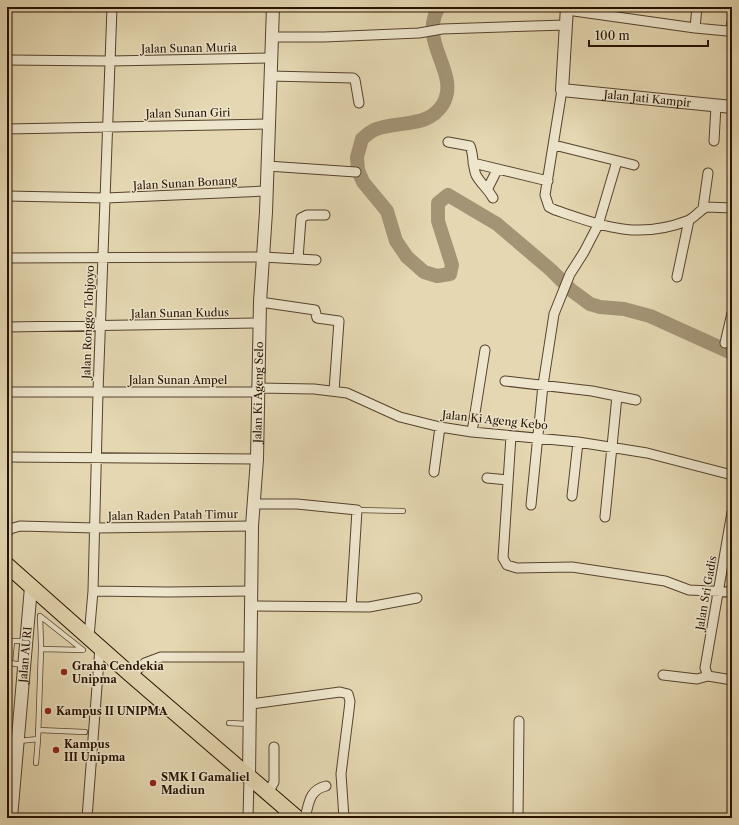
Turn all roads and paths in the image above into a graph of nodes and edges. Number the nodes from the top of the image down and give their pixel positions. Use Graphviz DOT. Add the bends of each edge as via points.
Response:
graph roads {
  1 [pos="112,7"];
  2 [pos="273,7"];
  3 [pos="697,7"];
  4 [pos="567,9"];
  5 [pos="615,11"];
  6 [pos="732,22"];
  7 [pos="566,25"];
  8 [pos="695,28"];
  9 [pos="732,28"];
  10 [pos="273,37"];
  11 [pos="270,58"];
  12 [pos="7,60"];
  13 [pos="110,61"];
  14 [pos="270,76"];
  15 [pos="562,90"];
  16 [pos="358,103"];
  17 [pos="716,106"];
  18 [pos="732,107"];
  19 [pos="268,124"];
  20 [pos="108,126"];
  21 [pos="7,129"];
  22 [pos="714,141"];
  23 [pos="448,142"];
  24 [pos="554,145"];
  25 [pos="617,161"];
  26 [pos="473,163"];
  27 [pos="634,165"];
  28 [pos="266,166"];
  29 [pos="497,170"];
  30 [pos="356,172"];
  31 [pos="708,173"];
  32 [pos="548,182"];
  33 [pos="488,188"];
  34 [pos="266,191"];
  35 [pos="7,196"];
  36 [pos="106,198"];
  37 [pos="493,198"];
  38 [pos="703,208"];
  39 [pos="732,208"];
  40 [pos="325,215"];
  41 [pos="689,220"];
  42 [pos="598,225"];
  43 [pos="263,257"];
  44 [pos="7,258"];
  45 [pos="102,258"];
  46 [pos="298,259"];
  47 [pos="316,260"];
  48 [pos="677,277"];
  49 [pos="260,302"];
  50 [pos="732,313"];
  51 [pos="260,322"];
  52 [pos="101,326"];
  53 [pos="7,327"];
  54 [pos="725,343"];
  55 [pos="485,350"];
  56 [pos="505,381"];
  57 [pos="543,385"];
  58 [pos="258,390"];
  59 [pos="334,391"];
  60 [pos="7,392"];
  61 [pos="98,392"];
  62 [pos="618,396"];
  63 [pos="636,400"];
  64 [pos="440,427"];
  65 [pos="472,432"];
  66 [pos="511,436"];
  67 [pos="538,437"];
  68 [pos="578,442"];
  69 [pos="613,448"];
  70 [pos="7,457"];
  71 [pos="96,459"];
  72 [pos="257,459"];
  73 [pos="434,472"];
  74 [pos="732,475"];
  75 [pos="487,478"];
  76 [pos="508,480"];
  77 [pos="572,496"];
  78 [pos="253,504"];
  79 [pos="531,506"];
  80 [pos="357,510"];
  81 [pos="403,511"];
  82 [pos="732,512"];
  83 [pos="605,517"];
  84 [pos="252,526"];
  85 [pos="95,528"];
  86 [pos="7,532"];
  87 [pos="7,565"];
  88 [pos="31,587"];
  89 [pos="93,591"];
  90 [pos="251,591"];
  91 [pos="719,592"];
  92 [pos="732,592"];
  93 [pos="417,598"];
  94 [pos="251,606"];
  95 [pos="351,606"];
  96 [pos="95,642"];
  97 [pos="41,649"];
  98 [pos="251,657"];
  99 [pos="663,674"];
  100 [pos="131,675"];
  101 [pos="708,676"];
  102 [pos="732,680"];
  103 [pos="251,704"];
  104 [pos="520,721"];
  105 [pos="229,723"];
  106 [pos="250,724"];
  107 [pos="38,730"];
  108 [pos="85,732"];
  109 [pos="38,739"];
  110 [pos="18,742"];
  111 [pos="274,747"];
  112 [pos="36,763"];
  113 [pos="249,777"];
  114 [pos="326,786"];
  115 [pos="268,793"];
  116 [pos="10,810"];
  117 [pos="116,817"];
  118 [pos="86,818"];
  119 [pos="145,818"];
  120 [pos="248,818"];
  121 [pos="297,818"];
  122 [pos="305,818"];
  123 [pos="344,818"];
  124 [pos="518,818"];
  1 -- 13 [label="street, Jalan Ronggo Tohjoyo"];
  2 -- 10 [label="street, Jalan Ki Ageng Selo"];
  3 -- 8 [label="street"];
  4 -- 5 [label="street"];
  4 -- 7 [label="street"];
  5 -- 8 [label="street"];
  6 -- 9 [label="street"];
  7 -- 10 [label="street" via="442,29 419,33 324,37"];
  7 -- 15 [label="street"];
  8 -- 9 [label="street" via="726,31"];
  10 -- 11 [label="street, Jalan Ki Ageng Selo"];
  11 -- 13 [label="street, Jalan Sunan Muria"];
  11 -- 14 [label="street, Jalan Ki Ageng Selo"];
  12 -- 13 [label="street, Jalan Sunan Muria"];
  13 -- 20 [label="street, Jalan Ronggo Tohjoyo"];
  14 -- 16 [label="street" via="353,78"];
  14 -- 19 [label="street, Jalan Ki Ageng Selo"];
  15 -- 17 [label="street, Jalan Jati Kampir"];
  15 -- 24 [label="street"];
  17 -- 18 [label="street, Jalan Jati Kampir"];
  17 -- 22 [label="street"];
  19 -- 20 [label="street, Jalan Sunan Giri"];
  19 -- 28 [label="street, Jalan Ki Ageng Selo"];
  20 -- 21 [label="street, Jalan Sunan Giri"];
  20 -- 36 [label="street, Jalan Ronggo Tohjoyo"];
  23 -- 26 [label="street" via="470,146"];
  24 -- 25 [label="street"];
  24 -- 32 [label="street"];
  25 -- 27 [label="street"];
  25 -- 42 [label="street"];
  26 -- 29 [label="street"];
  26 -- 33 [label="street" via="479,179"];
  28 -- 30 [label="street"];
  28 -- 34 [label="street, Jalan Ki Ageng Selo"];
  29 -- 32 [label="street"];
  29 -- 33 [label="street"];
  31 -- 38 [label="street"];
  32 -- 42 [label="street" via="545,195 549,207"];
  33 -- 37 [label="street"];
  34 -- 36 [label="street, Jalan Sunan Bonang"];
  34 -- 43 [label="street, Jalan Ki Ageng Selo"];
  35 -- 36 [label="street, Jalan Sunan Bonang"];
  36 -- 45 [label="street, Jalan Ronggo Tohjoyo"];
  38 -- 39 [label="street"];
  38 -- 41 [label="street"];
  40 -- 46 [label="street" via="307,215 301,218"];
  41 -- 42 [label="street" via="641,231"];
  41 -- 48 [label="street"];
  42 -- 57 [label="street" via="570,274 554,314"];
  43 -- 45 [label="street"];
  43 -- 46 [label="street"];
  43 -- 49 [label="street, Jalan Ki Ageng Selo"];
  44 -- 45 [label="street"];
  45 -- 52 [label="street, Jalan Ronggo Tohjoyo"];
  46 -- 47 [label="street"];
  49 -- 51 [label="street, Jalan Ki Ageng Selo"];
  49 -- 59 [label="street" via="315,310 317,318 340,321"];
  50 -- 54 [label="street"];
  51 -- 52 [label="street, Jalan Sunan Kudus"];
  51 -- 58 [label="street, Jalan Ki Ageng Selo"];
  52 -- 53 [label="street, Jalan Sunan Kudus"];
  52 -- 61 [label="street, Jalan Ronggo Tohjoyo"];
  55 -- 65 [label="street"];
  56 -- 57 [label="street"];
  57 -- 62 [label="street"];
  57 -- 67 [label="street"];
  58 -- 59 [label="street, Jalan Ki Ageng Kebo"];
  58 -- 61 [label="street, Jalan Sunan Ampel"];
  58 -- 72 [label="street, Jalan Ki Ageng Selo"];
  59 -- 64 [label="street, Jalan Ki Ageng Kebo" via="357,396 400,417"];
  60 -- 61 [label="street, Jalan Sunan Ampel"];
  61 -- 71 [label="street, Jalan Ronggo Tohjoyo"];
  62 -- 63 [label="street"];
  62 -- 69 [label="street"];
  64 -- 65 [label="street, Jalan Ki Ageng Kebo"];
  64 -- 73 [label="street"];
  65 -- 66 [label="street, Jalan Ki Ageng Kebo"];
  66 -- 67 [label="street, Jalan Ki Ageng Kebo"];
  66 -- 76 [label="street"];
  67 -- 68 [label="street, Jalan Ki Ageng Kebo"];
  67 -- 79 [label="street"];
  68 -- 69 [label="street, Jalan Ki Ageng Kebo"];
  68 -- 77 [label="street"];
  69 -- 74 [label="street, Jalan Ki Ageng Kebo" via="647,453"];
  69 -- 83 [label="street"];
  70 -- 71 [label="street"];
  71 -- 72 [label="street"];
  71 -- 85 [label="street, Jalan Ronggo Tohjoyo"];
  72 -- 78 [label="street, Jalan Ki Ageng Selo"];
  75 -- 76 [label="street"];
  76 -- 91 [label="street" via="503,558 507,565 517,568 572,567 614,572 665,581 689,590"];
  78 -- 80 [label="street" via="297,504"];
  78 -- 84 [label="street, Jalan Ki Ageng Selo"];
  80 -- 81 [label="lane"];
  80 -- 95 [label="street"];
  82 -- 91 [label="street, Jalan Sri Gadis"];
  84 -- 85 [label="street, Jalan Raden Patah Timur"];
  84 -- 90 [label="street, Jalan Ki Ageng Selo"];
  85 -- 86 [label="street, Jalan Raden Patah Timur" via="20,526"];
  85 -- 89 [label="street, Jalan Ronggo Tohjoyo"];
  87 -- 88 [label="main road"];
  88 -- 96 [label="main road"];
  88 -- 110 [label="street, Jalan AURI"];
  89 -- 90 [label="street"];
  89 -- 96 [label="street, Jalan Ronggo Tohjoyo"];
  90 -- 94 [label="street, Jalan Ki Ageng Selo"];
  91 -- 92 [label="street"];
  91 -- 101 [label="street, Jalan Sri Gadis" via="704,668"];
  93 -- 95 [label="street" via="369,607"];
  94 -- 95 [label="street"];
  94 -- 98 [label="street, Jalan Ki Ageng Selo"];
  96 -- 100 [label="main road"];
  96 -- 118 [label="street, Jalan Ronggo Tohjoyo"];
  97 -- 97 [label="lane" via="40,616 83,650 48,649"];
  97 -- 107 [label="lane"];
  98 -- 100 [label="street" via="161,657 145,663"];
  98 -- 103 [label="street, Jalan Ki Ageng Selo"];
  99 -- 101 [label="street" via="697,679"];
  100 -- 113 [label="main road"];
  101 -- 102 [label="street"];
  103 -- 106 [label="street, Jalan Ki Ageng Selo"];
  103 -- 123 [label="street" via="340,692 348,694 350,701 341,774"];
  104 -- 124 [label="street"];
  105 -- 106 [label="lane"];
  106 -- 113 [label="street, Jalan Ki Ageng Selo"];
  107 -- 108 [label="lane"];
  107 -- 109 [label="lane"];
  109 -- 110 [label="lane"];
  109 -- 112 [label="lane"];
  110 -- 116 [label="street, Jalan AURI"];
  111 -- 115 [label="street" via="274,782"];
  113 -- 115 [label="main road"];
  113 -- 120 [label="street"];
  114 -- 122 [label="street" via="316,789 313,793"];
  115 -- 121 [label="main road"];
  117 -- 119 [label="lane"];
}
